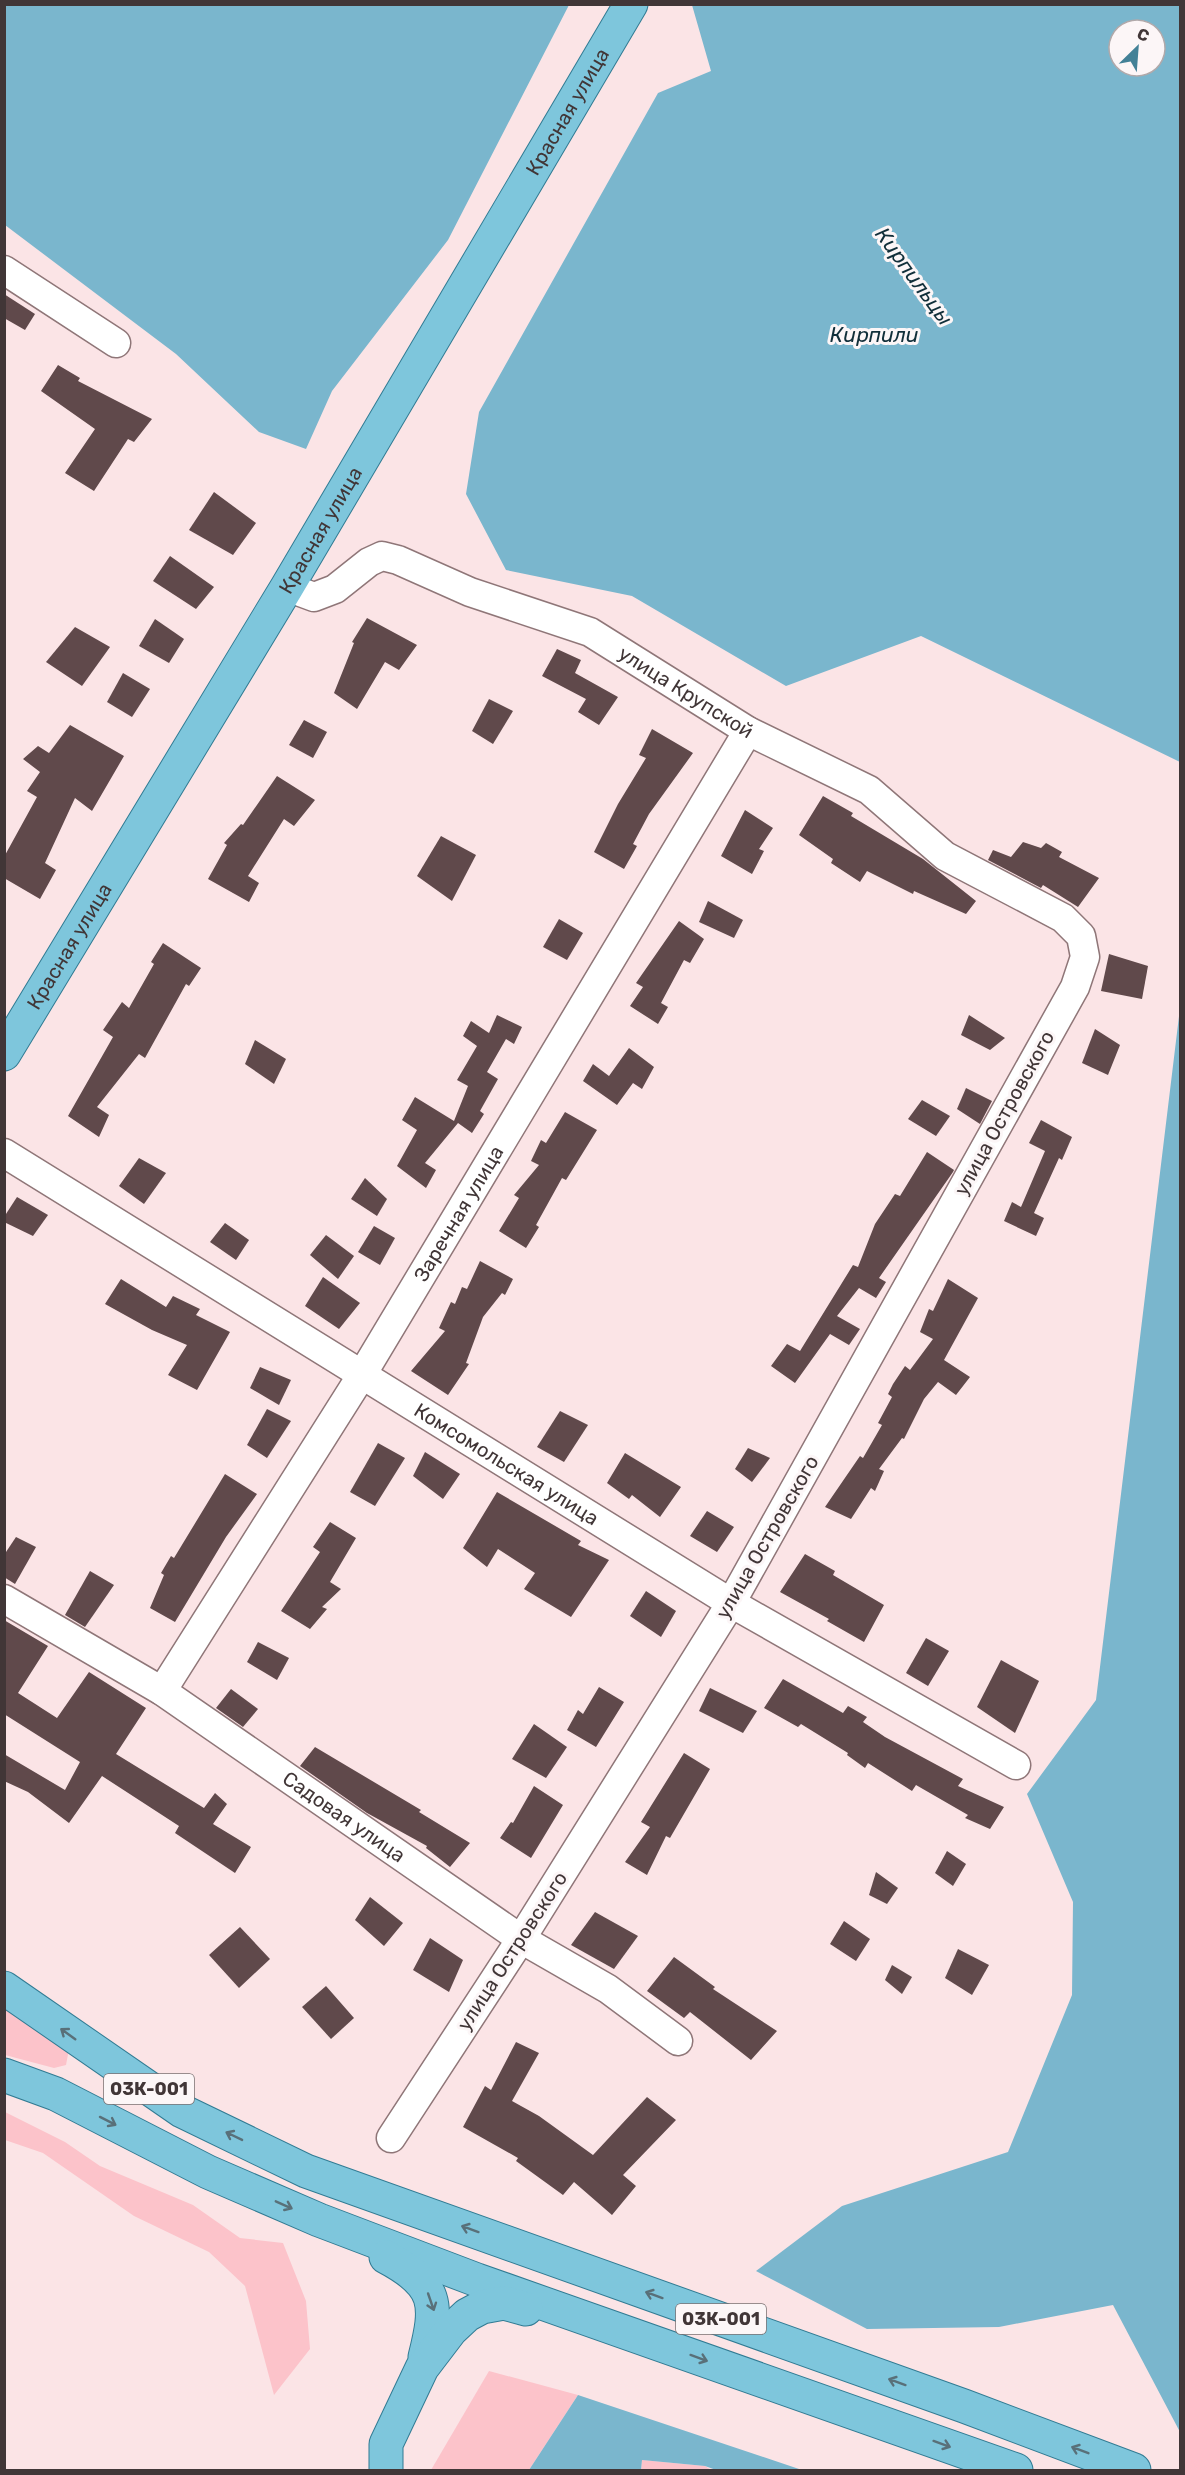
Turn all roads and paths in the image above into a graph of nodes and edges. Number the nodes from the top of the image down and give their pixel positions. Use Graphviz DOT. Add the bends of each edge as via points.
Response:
graph roads {
  1 [pos="631,4"];
  2 [pos="4,270"];
  3 [pos="116,344"];
  4 [pos="287,587"];
  5 [pos="748,731"];
  6 [pos="1064,918"];
  7 [pos="4,1054"];
  8 [pos="4,1153"];
  9 [pos="363,1373"];
  10 [pos="4,1599"];
  11 [pos="731,1603"];
  12 [pos="162,1691"];
  13 [pos="1016,1765"];
  14 [pos="521,1939"];
  15 [pos="4,1988"];
  16 [pos="678,2042"];
  17 [pos="4,2075"];
  18 [pos="391,2138"];
  19 [pos="319,2220"];
  20 [pos="644,2338"];
  21 [pos="423,2367"];
  22 [pos="386,2470"];
  23 [pos="1016,2470"];
  24 [pos="1134,2470"];
  1 -- 4 [label="main road, Красная улица"];
  2 -- 3 [label="street"];
  4 -- 5 [label="street, улица Крупской" via="314,597 335,589 382,556 398,560 470,592 590,632"];
  4 -- 7 [label="main road, Красная улица"];
  5 -- 6 [label="street, улица Крупской" via="869,790 945,856"];
  5 -- 9 [label="street, Заречная улица"];
  6 -- 11 [label="street, улица Островского" via="1081,936 1085,957 1075,987"];
  8 -- 9 [label="street, Комсомольская улица"];
  9 -- 11 [label="street, Комсомольская улица"];
  9 -- 12 [label="street, Заречная улица"];
  10 -- 12 [label="street, Садовая улица"];
  11 -- 13 [label="street, Комсомольская улица"];
  11 -- 14 [label="street, улица Островского"];
  12 -- 14 [label="street, Садовая улица"];
  14 -- 16 [label="street, Садовая улица" via="609,1989"];
  14 -- 18 [label="street, улица Островского"];
  24 -- 15 [label="main road, 03К-001, one-way" via="306,2170 182,2111"];
  17 -- 19 [label="main road, 03К-001, one-way" via="56,2094 208,2172"];
  19 -- 20 [label="main road, 03К-001"];
  19 -- 21 [label="main road, one-way" via="395,2261 417,2278 428,2293 434,2321"];
  20 -- 21 [label="main road" via="603,2334 504,2302 467,2315"];
  20 -- 23 [label="main road, 03К-001, one-way"];
  21 -- 22 [label="main road" via="386,2444"];
}
